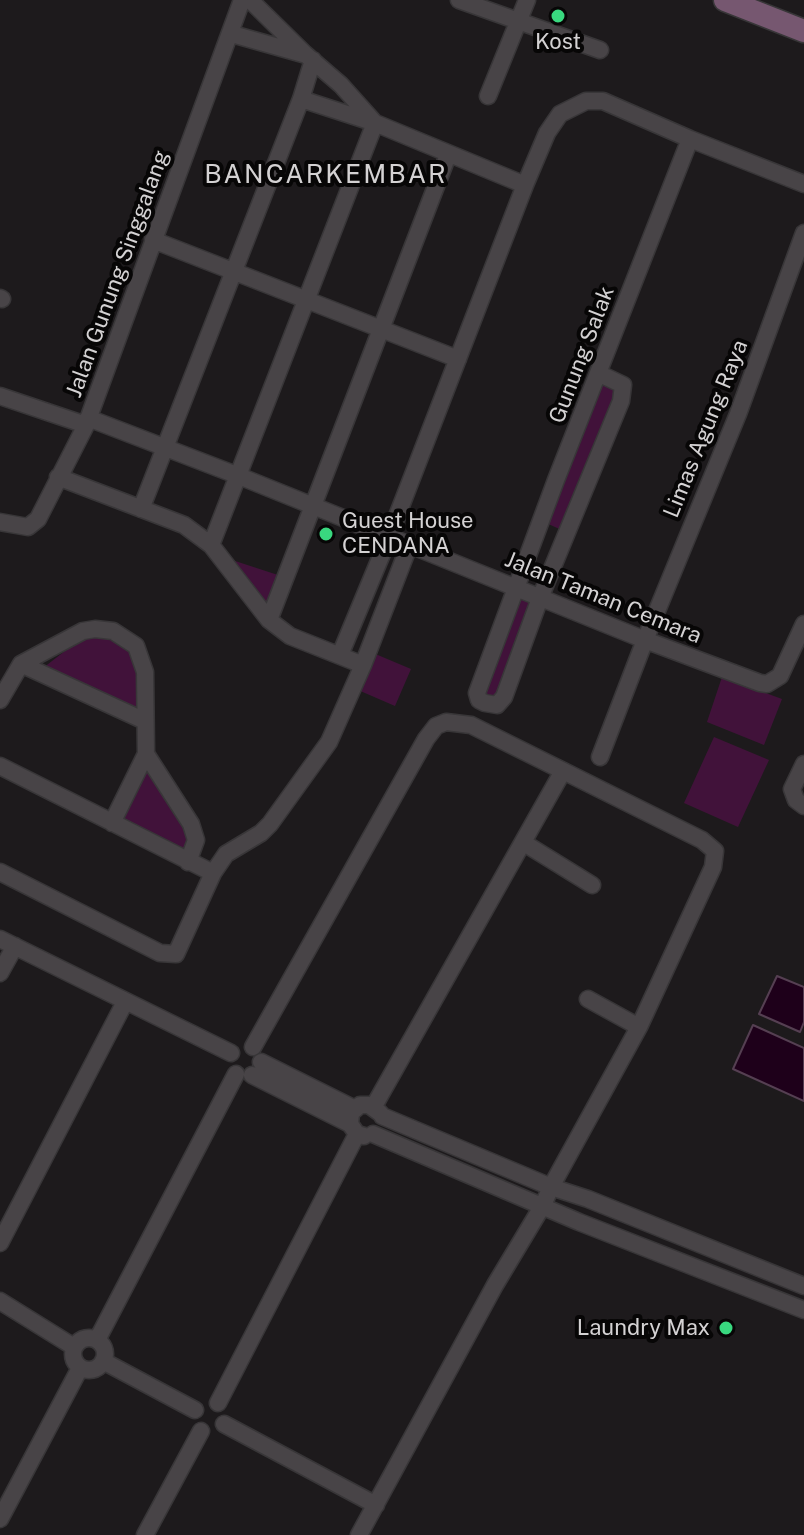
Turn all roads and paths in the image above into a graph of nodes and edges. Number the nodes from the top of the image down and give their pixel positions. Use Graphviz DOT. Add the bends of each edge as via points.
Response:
graph roads {
  1 [pos="242,0"];
  2 [pos="250,0"];
  3 [pos="459,0"];
  4 [pos="527,0"];
  5 [pos="725,0"];
  6 [pos="518,22"];
  7 [pos="804,31"];
  8 [pos="232,34"];
  9 [pos="600,50"];
  10 [pos="309,57"];
  11 [pos="488,96"];
  12 [pos="301,99"];
  13 [pos="375,123"];
  14 [pos="690,139"];
  15 [pos="448,155"];
  16 [pos="804,184"];
  17 [pos="525,185"];
  18 [pos="804,233"];
  19 [pos="153,240"];
  20 [pos="233,271"];
  21 [pos="307,299"];
  22 [pos="381,328"];
  23 [pos="458,359"];
  24 [pos="600,374"];
  25 [pos="0,396"];
  26 [pos="87,422"];
  27 [pos="165,448"];
  28 [pos="239,476"];
  29 [pos="58,477"];
  30 [pos="312,506"];
  31 [pos="141,509"];
  32 [pos="0,522"];
  33 [pos="389,537"];
  34 [pos="211,545"];
  35 [pos="409,546"];
  36 [pos="517,588"];
  37 [pos="540,598"];
  38 [pos="269,620"];
  39 [pos="803,629"];
  40 [pos="645,640"];
  41 [pos="340,655"];
  42 [pos="21,664"];
  43 [pos="363,665"];
  44 [pos="0,700"];
  45 [pos="145,721"];
  46 [pos="146,754"];
  47 [pos="600,757"];
  48 [pos="804,764"];
  49 [pos="0,766"];
  50 [pos="563,771"];
  51 [pos="804,806"];
  52 [pos="112,823"];
  53 [pos="524,843"];
  54 [pos="188,862"];
  55 [pos="0,872"];
  56 [pos="213,873"];
  57 [pos="592,885"];
  58 [pos="8,942"];
  59 [pos="0,973"];
  60 [pos="588,999"];
  61 [pos="125,1002"];
  62 [pos="639,1027"];
  63 [pos="253,1047"];
  64 [pos="231,1053"];
  65 [pos="250,1071"];
  66 [pos="378,1111"];
  67 [pos="359,1125"];
  68 [pos="551,1187"];
  69 [pos="588,1199"];
  70 [pos="543,1205"];
  71 [pos="579,1222"];
  72 [pos="694,1242"];
  73 [pos="0,1243"];
  74 [pos="689,1264"];
  75 [pos="753,1264"];
  76 [pos="804,1286"];
  77 [pos="744,1287"];
  78 [pos="0,1301"];
  79 [pos="804,1310"];
  80 [pos="97,1340"];
  81 [pos="74,1347"];
  82 [pos="103,1361"];
  83 [pos="80,1368"];
  84 [pos="218,1403"];
  85 [pos="195,1410"];
  86 [pos="224,1424"];
  87 [pos="201,1431"];
  88 [pos="376,1505"];
  89 [pos="0,1519"];
  90 [pos="145,1535"];
  91 [pos="359,1535"];
  1 -- 8 [label="street, Jalan Gunung Singgalang"];
  2 -- 10 [label="street"];
  3 -- 6 [label="street"];
  4 -- 6 [label="street"];
  5 -- 7 [label="main road"];
  6 -- 9 [label="street"];
  6 -- 11 [label="street"];
  8 -- 10 [label="street"];
  8 -- 19 [label="street, Jalan Gunung Singgalang"];
  10 -- 12 [label="street"];
  10 -- 13 [label="street"];
  12 -- 13 [label="street"];
  12 -- 20 [label="street"];
  13 -- 15 [label="street"];
  13 -- 21 [label="street"];
  14 -- 16 [label="street"];
  14 -- 17 [label="street" via="603,101 586,101 553,123"];
  14 -- 24 [label="street, Gunung Salak"];
  15 -- 17 [label="street"];
  15 -- 22 [label="street"];
  17 -- 23 [label="street"];
  18 -- 40 [label="street, Limas Agung Raya" via="738,414"];
  19 -- 20 [label="street"];
  19 -- 26 [label="street, Jalan Gunung Singgalang"];
  20 -- 21 [label="street"];
  20 -- 27 [label="street"];
  21 -- 22 [label="street"];
  21 -- 28 [label="street"];
  22 -- 23 [label="street"];
  22 -- 30 [label="street"];
  23 -- 33 [label="street"];
  24 -- 36 [label="street, Gunung Salak"];
  24 -- 37 [label="street" via="619,382 623,392"];
  25 -- 26 [label="street, Jalan Taman Cemara"];
  26 -- 27 [label="street, Jalan Taman Cemara"];
  26 -- 29 [label="street, Jalan Gunung Singgalang"];
  27 -- 28 [label="street, Jalan Taman Cemara"];
  27 -- 31 [label="street"];
  28 -- 30 [label="street, Jalan Taman Cemara"];
  28 -- 34 [label="street"];
  29 -- 31 [label="street"];
  29 -- 32 [label="street, Jalan Gunung Singgalang" via="35,523 28,527"];
  30 -- 33 [label="street, Jalan Taman Cemara"];
  30 -- 38 [label="street"];
  31 -- 34 [label="street" via="184,525"];
  33 -- 35 [label="street, Jalan Taman Cemara"];
  33 -- 41 [label="street"];
  34 -- 38 [label="street"];
  35 -- 36 [label="street, Jalan Taman Cemara"];
  35 -- 43 [label="street"];
  36 -- 37 [label="street, Jalan Taman Cemara"];
  36 -- 37 [label="street, Gunung Salak" via="477,693 485,703 497,705 504,697"];
  37 -- 40 [label="street, Jalan Taman Cemara"];
  38 -- 41 [label="street" via="290,636"];
  39 -- 40 [label="street, Jalan Taman Cemara" via="780,676 767,684"];
  40 -- 47 [label="street, Limas Agung Raya"];
  41 -- 43 [label="street"];
  42 -- 44 [label="street"];
  42 -- 45 [label="street"];
  42 -- 45 [label="street" via="83,631 113,631 136,646 142,658"];
  43 -- 56 [label="street" via="329,742 281,812 261,833 226,854"];
  45 -- 46 [label="street"];
  46 -- 52 [label="street"];
  46 -- 54 [label="street" via="191,824 196,840"];
  48 -- 51 [label="street" via="792,789"];
  49 -- 52 [label="street"];
  50 -- 53 [label="street"];
  50 -- 62 [label="street" via="715,851 713,867"];
  50 -- 63 [label="street" via="471,725 436,726"];
  52 -- 54 [label="street"];
  53 -- 57 [label="street"];
  53 -- 66 [label="street"];
  54 -- 56 [label="street"];
  55 -- 56 [label="street" via="170,955 181,947"];
  58 -- 59 [label="street"];
  58 -- 61 [label="street"];
  60 -- 62 [label="street"];
  61 -- 64 [label="street"];
  61 -- 73 [label="street"];
  62 -- 68 [label="street"];
  63 -- 64 [label="street" via="239,1046"];
  63 -- 65 [label="street" via="260,1057"];
  64 -- 65 [label="street" via="229,1064"];
  65 -- 67 [label="street"];
  65 -- 80 [label="street"];
  66 -- 67 [label="street" via="380,1127"];
  66 -- 67 [label="street" via="363,1104"];
  66 -- 68 [label="street"];
  67 -- 70 [label="street"];
  67 -- 84 [label="street"];
  68 -- 69 [label="street"];
  68 -- 70 [label="street"];
  69 -- 71 [label="street"];
  69 -- 72 [label="street"];
  70 -- 71 [label="street"];
  70 -- 88 [label="street"];
  71 -- 74 [label="street"];
  72 -- 74 [label="street"];
  72 -- 75 [label="street"];
  74 -- 77 [label="street"];
  75 -- 76 [label="street"];
  75 -- 77 [label="street"];
  77 -- 79 [label="street"];
  78 -- 81 [label="street"];
  80 -- 81 [label="street" via="82,1339"];
  80 -- 82 [label="street"];
  81 -- 83 [label="street"];
  82 -- 83 [label="street" via="91,1370"];
  82 -- 85 [label="street"];
  83 -- 89 [label="street"];
  84 -- 85 [label="street" via="203,1402"];
  84 -- 86 [label="street" via="225,1412"];
  85 -- 87 [label="street"];
  86 -- 87 [label="street" via="216,1432"];
  86 -- 88 [label="street"];
  87 -- 90 [label="street"];
  88 -- 91 [label="street"];
}
